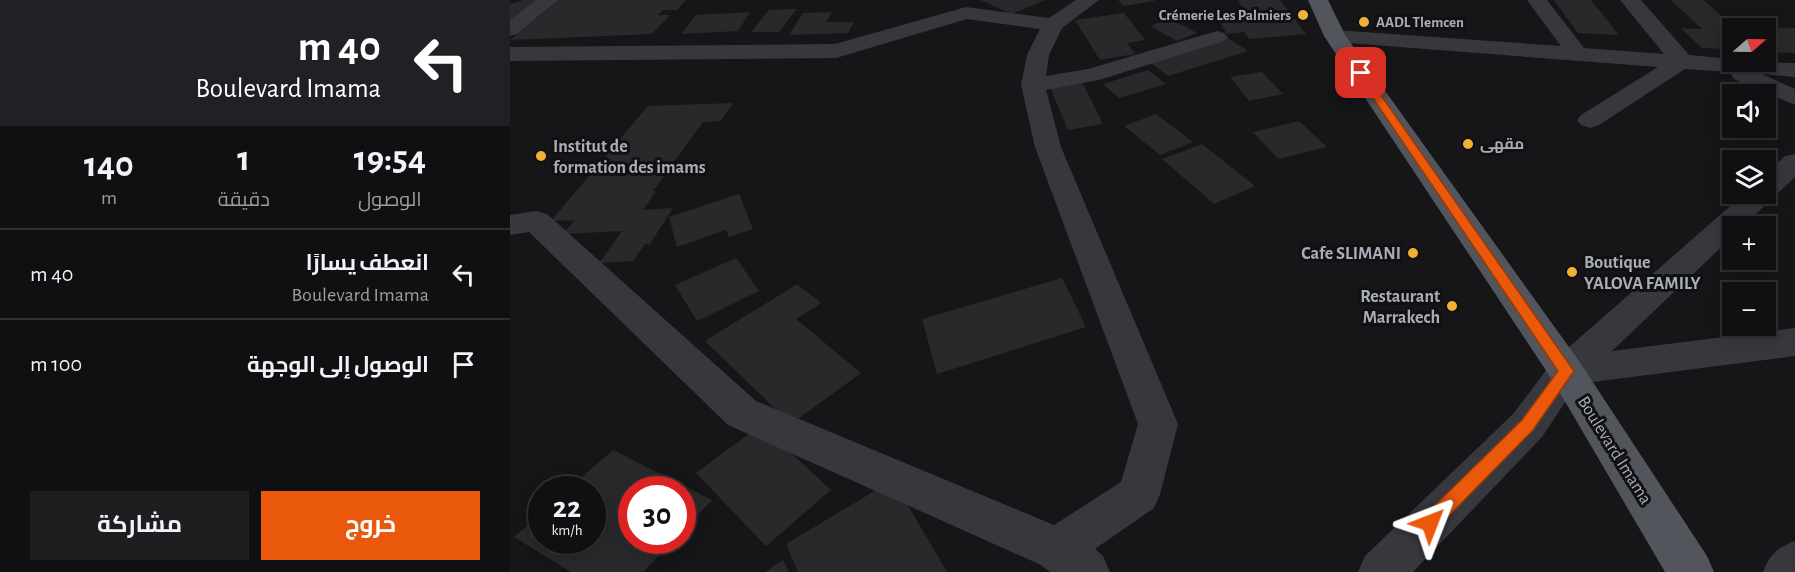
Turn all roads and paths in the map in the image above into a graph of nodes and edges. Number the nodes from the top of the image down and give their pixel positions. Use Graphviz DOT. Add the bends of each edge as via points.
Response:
graph roads {
  1 [pos="548,0"];
  2 [pos="938,0"];
  3 [pos="1089,0"];
  4 [pos="1318,0"];
  5 [pos="1537,0"];
  6 [pos="1630,0"];
  7 [pos="966,13"];
  8 [pos="1053,25"];
  9 [pos="510,30"];
  10 [pos="1335,36"];
  11 [pos="1217,37"];
  12 [pos="1577,53"];
  13 [pos="510,54"];
  14 [pos="1682,61"];
  15 [pos="1719,64"];
  16 [pos="1795,70"];
  17 [pos="1033,85"];
  18 [pos="1795,98"];
  19 [pos="1590,120"];
  20 [pos="1795,162"];
  21 [pos="1776,180"];
  22 [pos="1750,204"];
  23 [pos="510,225"];
  24 [pos="1795,342"];
  25 [pos="1566,371"];
  26 [pos="1072,560"];
  27 [pos="1795,564"];
  28 [pos="1381,572"];
  29 [pos="1691,572"];
  30 [pos="1786,572"];
  1 -- 9 [label="street"];
  2 -- 7 [label="street"];
  3 -- 8 [label="street"];
  4 -- 10 [label="main road, Boulevard Imama"];
  5 -- 12 [label="street"];
  6 -- 14 [label="street"];
  7 -- 8 [label="street"];
  7 -- 13 [label="street" via="836,51"];
  8 -- 17 [label="street" via="1038,55"];
  10 -- 12 [label="street"];
  10 -- 25 [label="main road, Boulevard Imama"];
  11 -- 17 [label="street" via="1091,75"];
  12 -- 14 [label="street"];
  14 -- 15 [label="street"];
  14 -- 19 [label="street"];
  15 -- 16 [label="street"];
  15 -- 18 [label="street"];
  17 -- 26 [label="street" via="1048,147 1158,423 1139,494"];
  20 -- 21 [label="street"];
  22 -- 25 [label="street"];
  23 -- 26 [label="street" via="536,221 742,413"];
  24 -- 25 [label="street"];
  25 -- 28 [label="street" via="1528,425"];
  25 -- 29 [label="main road, Boulevard Imama"];
  27 -- 30 [label="street"];
}
